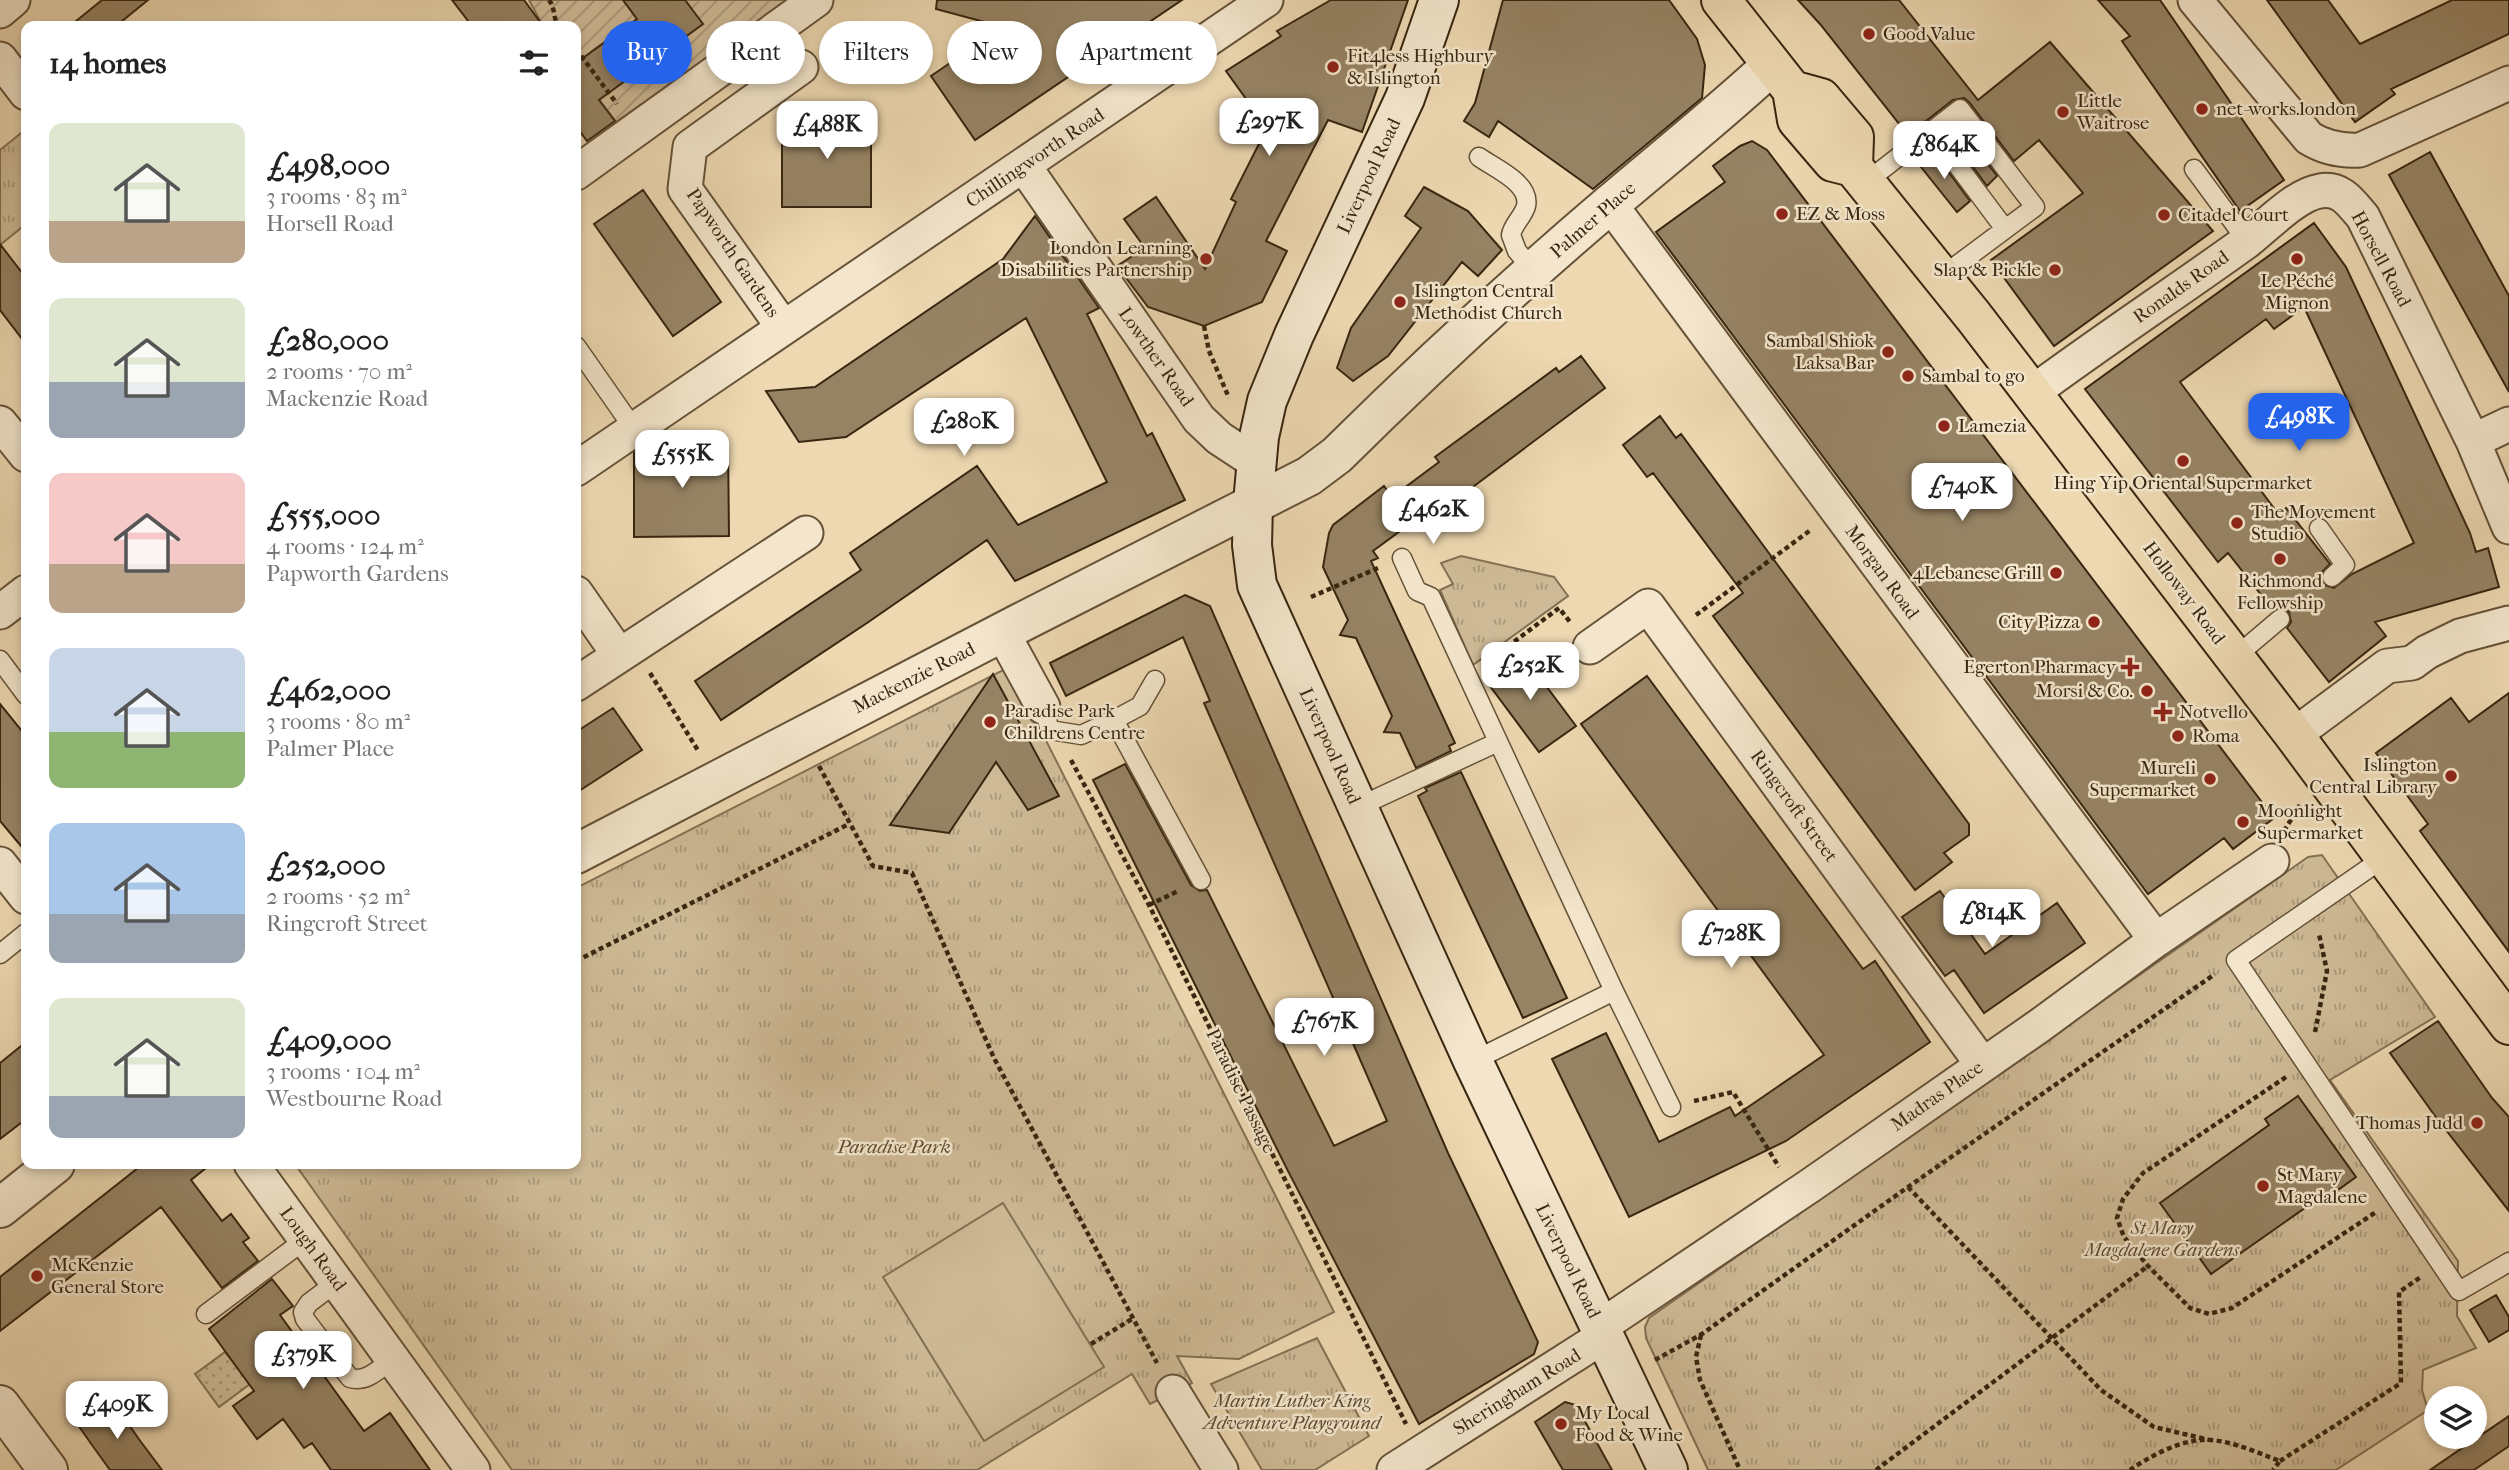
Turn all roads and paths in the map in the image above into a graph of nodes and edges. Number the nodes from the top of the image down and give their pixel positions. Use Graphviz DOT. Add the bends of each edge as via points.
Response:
graph roads {
  1 [pos="13,0"];
  2 [pos="549,0"];
  3 [pos="816,0"];
  4 [pos="1266,0"];
  5 [pos="1439,0"];
  6 [pos="1720,0"];
  7 [pos="2195,0"];
  8 [pos="0,11"];
  9 [pos="555,21"];
  10 [pos="581,56"];
  11 [pos="0,59"];
  12 [pos="1782,78"];
  13 [pos="2509,83"];
  14 [pos="778,84"];
  15 [pos="21,86"];
  16 [pos="636,130"];
  17 [pos="1931,130"];
  18 [pos="2340,149"];
  19 [pos="1479,158"];
  20 [pos="1024,166"];
  21 [pos="581,169"];
  22 [pos="2194,169"];
  23 [pos="1860,175"];
  24 [pos="2334,191"];
  25 [pos="1610,204"];
  26 [pos="2005,229"];
  27 [pos="2247,241"];
  28 [pos="1534,271"];
  29 [pos="1941,277"];
  30 [pos="793,321"];
  31 [pos="1204,326"];
  32 [pos="581,353"];
  33 [pos="1226,394"];
  34 [pos="2032,394"];
  35 [pos="0,423"];
  36 [pos="2509,424"];
  37 [pos="634,429"];
  38 [pos="2473,441"];
  39 [pos="21,449"];
  40 [pos="1257,463"];
  41 [pos="581,466"];
  42 [pos="1253,503"];
  43 [pos="1837,511"];
  44 [pos="2509,527"];
  45 [pos="2319,528"];
  46 [pos="806,533"];
  47 [pos="1402,558"];
  48 [pos="2332,577"];
  49 [pos="21,596"];
  50 [pos="1311,597"];
  51 [pos="581,599"];
  52 [pos="0,612"];
  53 [pos="2280,619"];
  54 [pos="2509,623"];
  55 [pos="1002,632"];
  56 [pos="1670,635"];
  57 [pos="1590,647"];
  58 [pos="626,650"];
  59 [pos="2234,658"];
  60 [pos="0,660"];
  61 [pos="1468,677"];
  62 [pos="1155,680"];
  63 [pos="581,681"];
  64 [pos="21,688"];
  65 [pos="1043,707"];
  66 [pos="1114,720"];
  67 [pos="2294,735"];
  68 [pos="802,736"];
  69 [pos="1498,742"];
  70 [pos="1068,754"];
  71 [pos="703,758"];
  72 [pos="1358,807"];
  73 [pos="849,824"];
  74 [pos="581,851"];
  75 [pos="2385,857"];
  76 [pos="2272,861"];
  77 [pos="0,864"];
  78 [pos="1201,880"];
  79 [pos="21,891"];
  80 [pos="1149,905"];
  81 [pos="2305,912"];
  82 [pos="21,937"];
  83 [pos="2156,940"];
  84 [pos="0,954"];
  85 [pos="581,958"];
  86 [pos="2236,960"];
  87 [pos="1614,991"];
  88 [pos="2509,1025"];
  89 [pos="1474,1060"];
  90 [pos="2306,1063"];
  91 [pos="1982,1065"];
  92 [pos="1671,1107"];
  93 [pos="49,1169"];
  94 [pos="255,1169"];
  95 [pos="1908,1187"];
  96 [pos="1796,1195"];
  97 [pos="2397,1198"];
  98 [pos="0,1208"];
  99 [pos="306,1239"];
  100 [pos="2509,1262"];
  101 [pos="2441,1263"];
  102 [pos="2148,1266"];
  103 [pos="337,1282"];
  104 [pos="206,1314"];
  105 [pos="1132,1319"];
  106 [pos="1602,1331"];
  107 [pos="1702,1334"];
  108 [pos="2052,1338"];
  109 [pos="1090,1344"];
  110 [pos="393,1359"];
  111 [pos="1624,1377"];
  112 [pos="1173,1392"];
  113 [pos="0,1405"];
  114 [pos="2210,1440"];
  115 [pos="2280,1461"];
  116 [pos="1408,1462"];
  117 [pos="1661,1467"];
  118 [pos="48,1470"];
  119 [pos="474,1470"];
  120 [pos="1222,1470"];
  121 [pos="1740,1470"];
  122 [pos="1876,1470"];
  123 [pos="2130,1470"];
  124 [pos="2273,1470"];
  1 -- 8 [label="street"];
  2 -- 9 [label="path"];
  3 -- 16 [label="street"];
  4 -- 20 [label="street, Chillingworth Road"];
  5 -- 40 [label="street, Liverpool Road" via="1405,98 1279,371 1264,414"];
  6 -- 12 [label="highway, Holloway Road"];
  7 -- 18 [label="street" via="2309,138"];
  10 -- 16 [label="path"];
  11 -- 15 [label="street"];
  12 -- 23 [label="highway, Holloway Road" via="1797,120 1833,162"];
  12 -- 25 [label="street, Palmer Place" via="1727,106"];
  13 -- 18 [label="street" via="2360,150"];
  14 -- 30 [label="street, Papworth Gardens" via="690,148 685,188"];
  16 -- 21 [label="street"];
  17 -- 23 [label="lane"];
  17 -- 26 [label="lane"];
  17 -- 26 [label="lane" via="1960,108 2035,207"];
  18 -- 24 [label="street"];
  19 -- 28 [label="lane" via="1519,184 1525,193 1525,207 1511,235 1517,251"];
  20 -- 30 [label="street, Chillingworth Road"];
  20 -- 40 [label="street, Lowther Road" via="1199,419"];
  22 -- 27 [label="lane"];
  23 -- 29 [label="highway, Holloway Road"];
  24 -- 27 [label="street, Ronalds Road" via="2304,197"];
  24 -- 38 [label="street, Horsell Road" via="2363,217"];
  25 -- 28 [label="street, Palmer Place"];
  25 -- 43 [label="street, Morgan Road"];
  26 -- 29 [label="lane"];
  27 -- 34 [label="street, Ronalds Road"];
  28 -- 42 [label="street, Palmer Place" via="1323,467"];
  29 -- 34 [label="highway, Holloway Road"];
  30 -- 37 [label="street, Papworth Gardens"];
  31 -- 33 [label="path"];
  32 -- 37 [label="lane"];
  34 -- 59 [label="highway, Holloway Road"];
  35 -- 39 [label="street"];
  36 -- 38 [label="street"];
  37 -- 41 [label="street, Papworth Gardens"];
  38 -- 44 [label="street, Horsell Road"];
  40 -- 42 [label="street, Liverpool Road"];
  42 -- 55 [label="street, Mackenzie Road"];
  42 -- 72 [label="street, Liverpool Road" via="1257,584"];
  43 -- 56 [label="path"];
  43 -- 83 [label="street, Morgan Road"];
  45 -- 48 [label="lane" via="2345,565"];
  46 -- 58 [label="street"];
  47 -- 50 [label="path"];
  47 -- 61 [label="lane" via="1417,591 1431,597"];
  49 -- 52 [label="street"];
  51 -- 58 [label="street"];
  53 -- 59 [label="lane"];
  54 -- 67 [label="street" via="2460,636 2412,663 2387,666"];
  55 -- 65 [label="street"];
  55 -- 68 [label="street, Mackenzie Road"];
  56 -- 57 [label="street, Ringcroft Street" via="1648,606"];
  56 -- 91 [label="street, Ringcroft Street"];
  57 -- 61 [label="path" via="1559,608"];
  58 -- 63 [label="street"];
  58 -- 71 [label="path"];
  59 -- 67 [label="highway, Holloway Road"];
  60 -- 64 [label="lane"];
  61 -- 69 [label="lane"];
  62 -- 66 [label="lane" via="1140,706"];
  65 -- 66 [label="lane" via="1050,730 1081,734"];
  66 -- 78 [label="lane"];
  67 -- 75 [label="highway, Holloway Road"];
  68 -- 73 [label="path"];
  68 -- 74 [label="street, Mackenzie Road"];
  69 -- 72 [label="lane"];
  69 -- 87 [label="lane"];
  70 -- 80 [label="path, Paradise Passage"];
  72 -- 89 [label="street, Liverpool Road"];
  73 -- 85 [label="path"];
  73 -- 105 [label="path" via="873,866 912,873 993,1058"];
  75 -- 81 [label="lane"];
  75 -- 88 [label="highway, Holloway Road"];
  76 -- 83 [label="street, Madras Place"];
  77 -- 79 [label="street"];
  78 -- 80 [label="path"];
  80 -- 116 [label="path, Paradise Passage"];
  81 -- 86 [label="lane"];
  81 -- 90 [label="path" via="2320,937 2327,971"];
  82 -- 84 [label="lane"];
  83 -- 91 [label="street, Madras Place"];
  86 -- 90 [label="lane"];
  86 -- 95 [label="path"];
  87 -- 89 [label="lane"];
  87 -- 92 [label="lane"];
  89 -- 106 [label="street, Liverpool Road"];
  90 -- 97 [label="lane"];
  90 -- 102 [label="path" via="2143,1173 2123,1199 2117,1218 2124,1237"];
  91 -- 96 [label="street, Madras Place"];
  92 -- 96 [label="path" via="1733,1092"];
  93 -- 98 [label="street"];
  94 -- 99 [label="street, Lough Road"];
  95 -- 107 [label="path"];
  95 -- 108 [label="path"];
  96 -- 106 [label="street, Madras Place"];
  97 -- 101 [label="lane"];
  97 -- 102 [label="path" via="2231,1308 2209,1314 2190,1308"];
  99 -- 103 [label="street, Lough Road"];
  99 -- 104 [label="lane"];
  100 -- 101 [label="lane" via="2459,1291"];
  101 -- 115 [label="path" via="2399,1292 2401,1383"];
  102 -- 108 [label="path"];
  103 -- 110 [label="street, Lough Road"];
  103 -- 110 [label="lane" via="309,1303 303,1312 305,1319 351,1378 367,1378"];
  105 -- 109 [label="path"];
  105 -- 112 [label="path"];
  106 -- 111 [label="street, Liverpool Road"];
  106 -- 116 [label="street, Sheringham Road"];
  107 -- 111 [label="path"];
  107 -- 121 [label="path" via="1696,1357 1700,1380"];
  108 -- 114 [label="path" via="2101,1390 2154,1427"];
  108 -- 122 [label="path"];
  110 -- 119 [label="street, Lough Road"];
  111 -- 117 [label="street, Liverpool Road"];
  112 -- 120 [label="street"];
  113 -- 118 [label="street"];
  114 -- 115 [label="path"];
  114 -- 123 [label="path" via="2175,1446"];
  115 -- 124 [label="path"];
}
